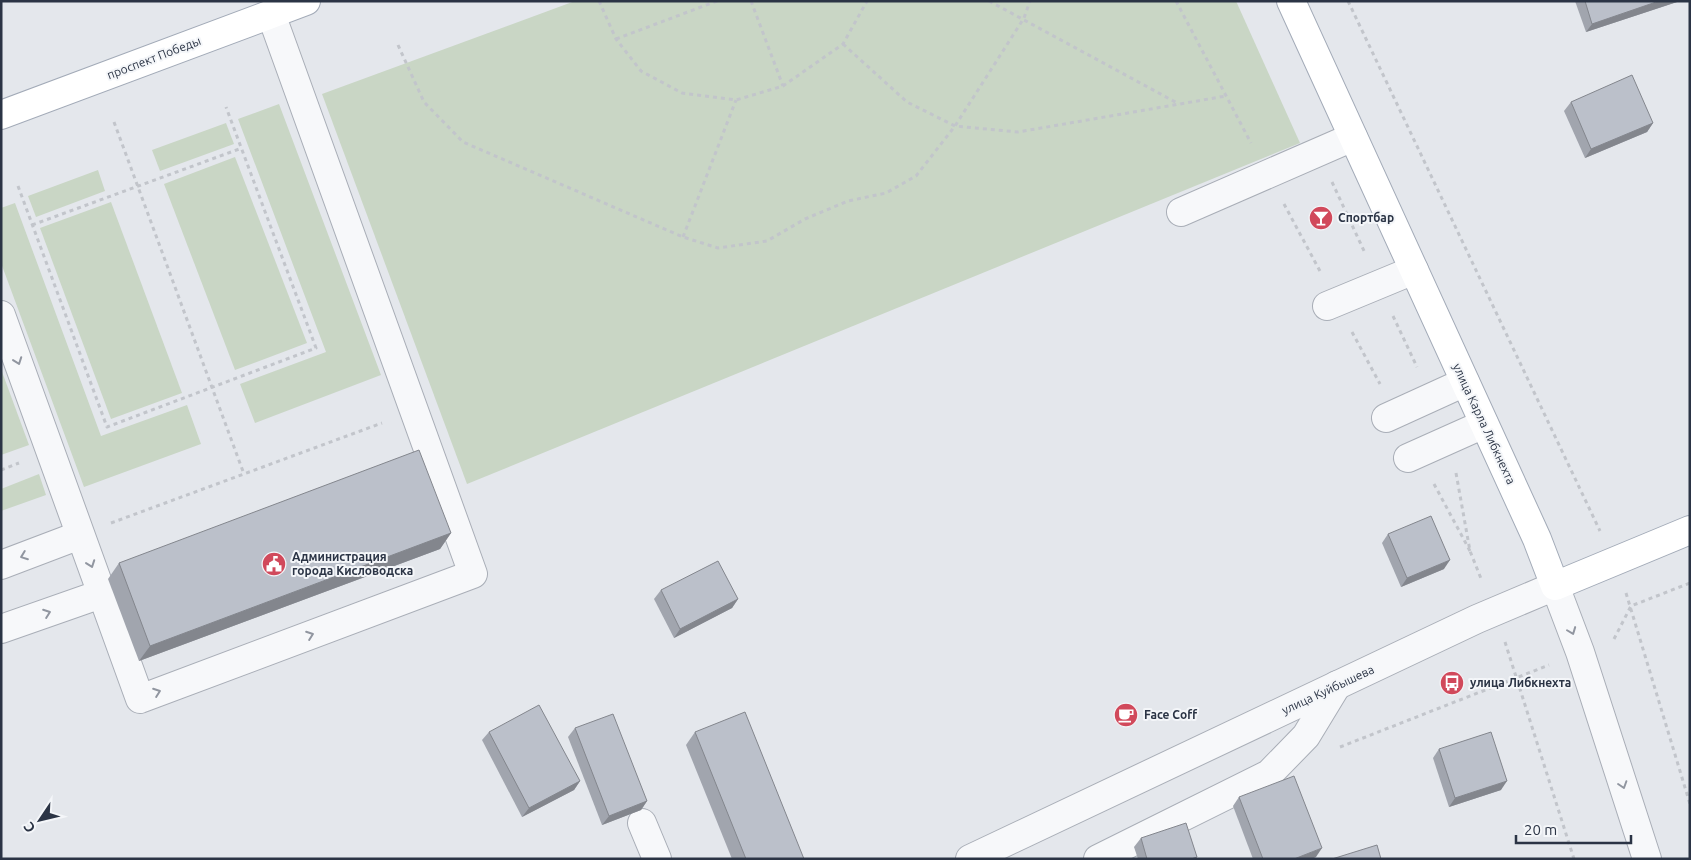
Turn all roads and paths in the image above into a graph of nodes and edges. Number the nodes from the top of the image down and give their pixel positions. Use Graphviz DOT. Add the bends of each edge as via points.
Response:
graph roads {
  1 [pos="306,1"];
  2 [pos="599,1"];
  3 [pos="717,1"];
  4 [pos="751,1"];
  5 [pos="867,1"];
  6 [pos="989,1"];
  7 [pos="1030,1"];
  8 [pos="1176,1"];
  9 [pos="1291,1"];
  10 [pos="1348,1"];
  11 [pos="271,14"];
  12 [pos="1024,18"];
  13 [pos="616,39"];
  14 [pos="398,44"];
  15 [pos="843,44"];
  16 [pos="783,86"];
  17 [pos="1226,96"];
  18 [pos="736,100"];
  19 [pos="1179,104"];
  20 [pos="226,107"];
  21 [pos="1,115"];
  22 [pos="114,122"];
  23 [pos="956,126"];
  24 [pos="1353,137"];
  25 [pos="242,148"];
  26 [pos="1267,174"];
  27 [pos="18,186"];
  28 [pos="138,186"];
  29 [pos="1181,212"];
  30 [pos="32,225"];
  31 [pos="683,237"];
  32 [pos="1414,270"];
  33 [pos="1332,304"];
  34 [pos="1,315"];
  35 [pos="1378,380"];
  36 [pos="1465,382"];
  37 [pos="212,388"];
  38 [pos="415,410"];
  39 [pos="1386,418"];
  40 [pos="1484,424"];
  41 [pos="1408,458"];
  42 [pos="22,462"];
  43 [pos="1,470"];
  44 [pos="244,474"];
  45 [pos="1438,491"];
  46 [pos="1690,530"];
  47 [pos="1601,534"];
  48 [pos="80,535"];
  49 [pos="1470,551"];
  50 [pos="1,564"];
  51 [pos="1690,582"];
  52 [pos="1555,586"];
  53 [pos="1624,588"];
  54 [pos="101,594"];
  55 [pos="1631,606"];
  56 [pos="1,630"];
  57 [pos="1614,639"];
  58 [pos="1505,642"];
  59 [pos="1550,665"];
  60 [pos="1516,678"];
  61 [pos="1337,686"];
  62 [pos="1333,750"];
  63 [pos="1690,804"];
  64 [pos="642,823"];
  65 [pos="657,859"];
  66 [pos="970,859"];
  67 [pos="1098,859"];
  68 [pos="1574,859"];
  69 [pos="1647,859"];
  1 -- 11 [label="main road, проспект Победы"];
  2 -- 13 [label="path"];
  3 -- 13 [label="path"];
  4 -- 16 [label="path"];
  5 -- 15 [label="path"];
  6 -- 12 [label="path"];
  7 -- 12 [label="path"];
  8 -- 17 [label="path"];
  9 -- 24 [label="main road, улица Карла Либкнехта"];
  10 -- 47 [label="path"];
  11 -- 21 [label="main road, проспект Победы"];
  11 -- 38 [label="street"];
  12 -- 19 [label="path"];
  12 -- 23 [label="path"];
  13 -- 18 [label="path" via="641,72 682,94"];
  14 -- 31 [label="path" via="424,102 463,142"];
  15 -- 16 [label="path"];
  15 -- 23 [label="path" via="907,102"];
  16 -- 18 [label="path"];
  17 -- 19 [label="path"];
  17 -- 26 [label="path"];
  18 -- 31 [label="path"];
  19 -- 23 [label="path" via="1018,132"];
  20 -- 25 [label="path"];
  22 -- 28 [label="path"];
  23 -- 31 [label="path" via="916,176 886,192 848,201 805,219 767,241 718,248"];
  24 -- 26 [label="street"];
  24 -- 32 [label="main road, улица Карла Либкнехта"];
  25 -- 28 [label="path"];
  25 -- 37 [label="path" via="316,348"];
  26 -- 29 [label="street"];
  26 -- 33 [label="path"];
  27 -- 30 [label="path"];
  28 -- 30 [label="path"];
  28 -- 37 [label="path"];
  30 -- 37 [label="path" via="107,427"];
  32 -- 33 [label="street"];
  32 -- 36 [label="main road, улица Карла Либкнехта"];
  33 -- 35 [label="path"];
  34 -- 48 [label="street, one-way"];
  36 -- 39 [label="street"];
  36 -- 40 [label="main road, улица Карла Либкнехта"];
  37 -- 44 [label="path"];
  38 -- 44 [label="path"];
  54 -- 38 [label="street, one-way" via="140,698 473,574"];
  40 -- 41 [label="street"];
  40 -- 52 [label="main road, улица Карла Либкнехта"];
  42 -- 43 [label="path"];
  44 -- 48 [label="path"];
  45 -- 49 [label="path"];
  46 -- 52 [label="main road, улица Куйбышева"];
  48 -- 50 [label="street, one-way"];
  48 -- 54 [label="street, one-way"];
  51 -- 55 [label="path"];
  52 -- 61 [label="street, улица Куйбышева" via="1477,619"];
  52 -- 69 [label="street, улица Карла Либкнехта, one-way" via="1580,652"];
  53 -- 55 [label="path"];
  56 -- 54 [label="street, one-way"];
  55 -- 57 [label="path"];
  55 -- 63 [label="path"];
  58 -- 60 [label="path"];
  59 -- 60 [label="path"];
  60 -- 62 [label="path"];
  60 -- 68 [label="path"];
  61 -- 66 [label="street, улица Куйбышева"];
  61 -- 67 [label="street" via="1306,736 1269,774"];
  64 -- 65 [label="street"];
}
